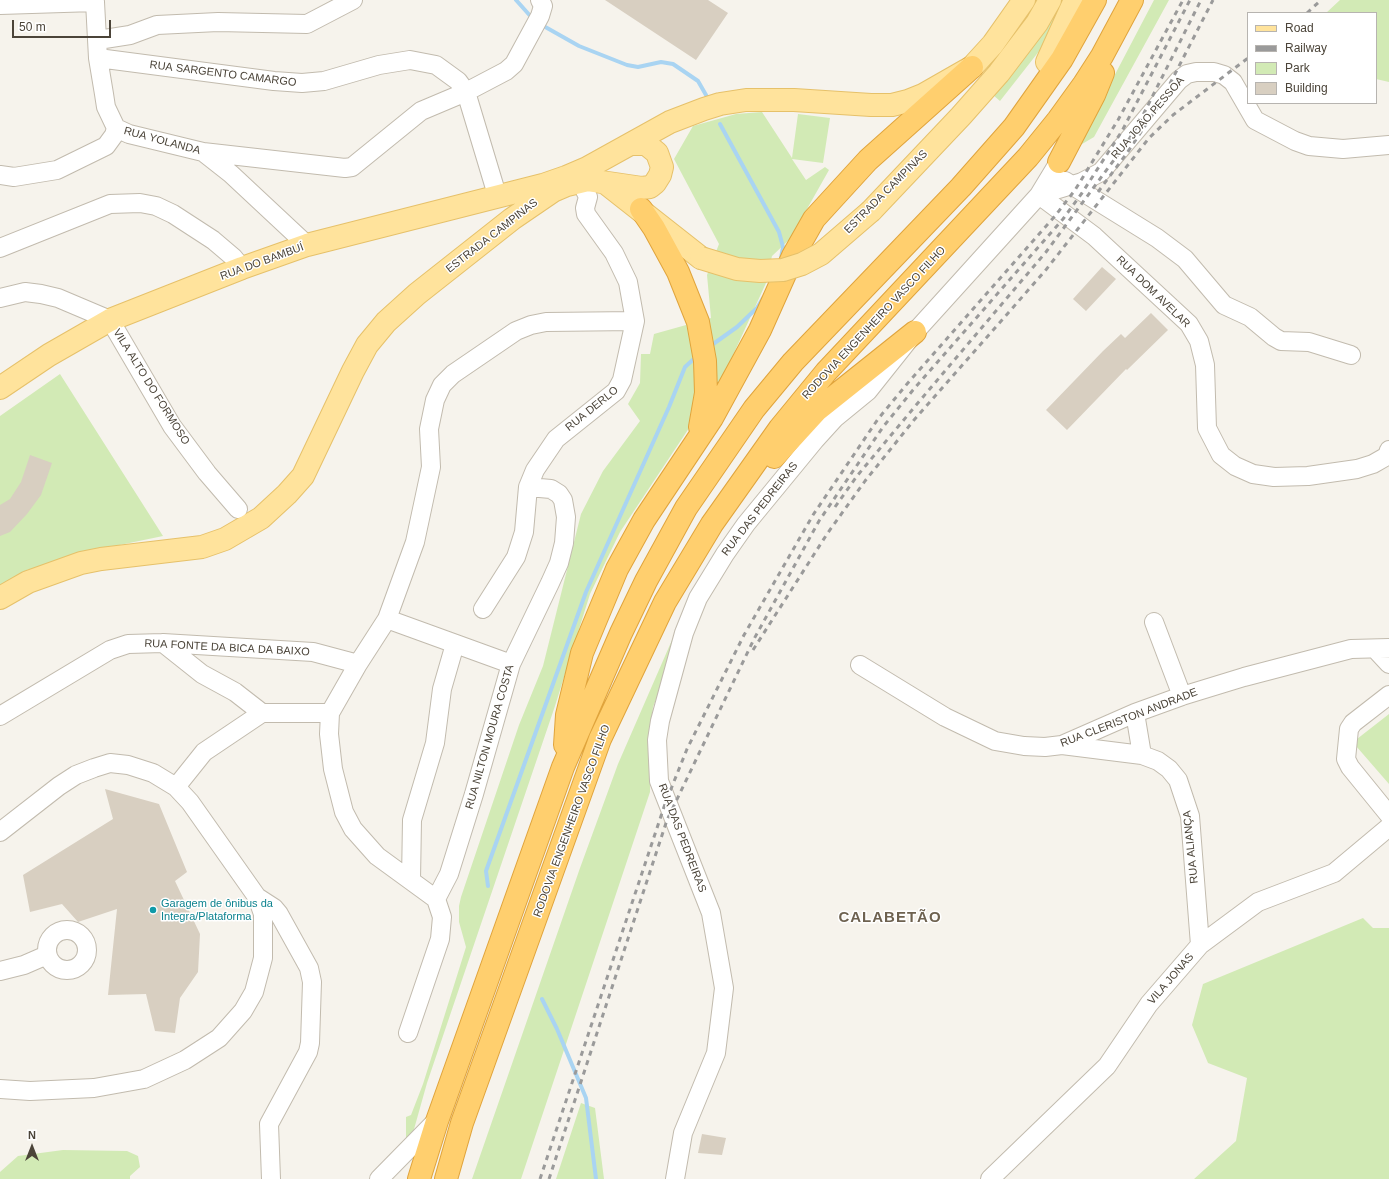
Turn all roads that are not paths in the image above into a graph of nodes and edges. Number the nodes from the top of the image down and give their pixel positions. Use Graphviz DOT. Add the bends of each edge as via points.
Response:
graph roads {
  1 [pos="3,0"];
  2 [pos="353,0"];
  3 [pos="1024,0"];
  4 [pos="1050,0"];
  5 [pos="1075,0"];
  6 [pos="1095,0"];
  7 [pos="96,1"];
  8 [pos="0,4"];
  9 [pos="1130,4"];
  10 [pos="538,16"];
  11 [pos="98,40"];
  12 [pos="98,58"];
  13 [pos="1047,62"];
  14 [pos="972,67"];
  15 [pos="466,92"];
  16 [pos="116,128"];
  17 [pos="632,144"];
  18 [pos="1389,145"];
  19 [pos="203,152"];
  20 [pos="1059,162"];
  21 [pos="0,175"];
  22 [pos="580,180"];
  23 [pos="603,181"];
  24 [pos="543,185"];
  25 [pos="1073,185"];
  26 [pos="500,195"];
  27 [pos="1039,195"];
  28 [pos="641,209"];
  29 [pos="512,218"];
  30 [pos="306,245"];
  31 [pos="0,248"];
  32 [pos="242,268"];
  33 [pos="0,298"];
  34 [pos="110,320"];
  35 [pos="635,321"];
  36 [pos="915,332"];
  37 [pos="1351,355"];
  38 [pos="0,388"];
  39 [pos="692,448"];
  40 [pos="1389,450"];
  41 [pos="528,487"];
  42 [pos="238,509"];
  43 [pos="712,524"];
  44 [pos="0,598"];
  45 [pos="484,609"];
  46 [pos="387,619"];
  47 [pos="1154,622"];
  48 [pos="163,643"];
  49 [pos="455,644"];
  50 [pos="1382,649"];
  51 [pos="358,664"];
  52 [pos="511,664"];
  53 [pos="1389,664"];
  54 [pos="860,665"];
  55 [pos="1389,695"];
  56 [pos="1182,696"];
  57 [pos="262,713"];
  58 [pos="330,713"];
  59 [pos="1135,713"];
  60 [pos="0,716"];
  61 [pos="1062,744"];
  62 [pos="1142,755"];
  63 [pos="563,767"];
  64 [pos="176,787"];
  65 [pos="1389,815"];
  66 [pos="1389,827"];
  67 [pos="0,832"];
  68 [pos="411,880"];
  69 [pos="257,897"];
  70 [pos="436,899"];
  71 [pos="1200,945"];
  72 [pos="47,955"];
  73 [pos="0,971"];
  74 [pos="408,1032"];
  75 [pos="0,1089"];
  76 [pos="437,1121"];
  77 [pos="271,1179"];
  78 [pos="379,1179"];
  79 [pos="419,1179"];
  80 [pos="446,1179"];
  81 [pos="675,1179"];
  82 [pos="990,1179"];
  1 -- 8 [label="street"];
  2 -- 11 [label="street" via="306,24 218,22 157,25 130,35"];
  3 -- 14 [label="main road, ESTRADA CAMPINAS" via="993,44"];
  4 -- 28 [label="main road, ESTRADA CAMPINAS, bridge" via="1037,23 999,73 961,116 871,211 821,254 802,264 783,270 760,271 737,269 701,258"];
  5 -- 13 [label="main road"];
  6 -- 63 [label="highway" via="1062,59 1014,126 961,187 793,362 754,409 721,455 686,508 646,581"];
  7 -- 8 [label="street"];
  7 -- 11 [label="street"];
  9 -- 20 [label="highway" via="1094,95"];
  9 -- 43 [label="highway, RODOVIA ENGENHEIRO VASCO FILHO" via="1102,56 1058,120 997,191 826,372 780,428"];
  10 -- 15 [label="street" via="514,64 506,71"];
  11 -- 12 [label="street"];
  12 -- 15 [label="street, RUA SARGENTO CAMARGO" via="302,83 324,81 379,64 410,60 436,65 458,81"];
  12 -- 16 [label="street" via="106,106"];
  14 -- 17 [label="main road, ESTRADA CAMPINAS" via="923,95 892,104 794,100 746,100 720,104 670,122"];
  14 -- 39 [label="highway" via="868,160 814,219 793,256 760,330 712,418"];
  15 -- 19 [label="street" via="421,111 352,167"];
  15 -- 26 [label="street, RUA SARGENTO CAMARGO"];
  16 -- 19 [label="street, RUA YOLANDA" via="129,134"];
  16 -- 21 [label="street, RUA YOLANDA" via="106,146 57,170 14,177"];
  17 -- 23 [label="main road" via="646,144 657,152 662,167 656,183 642,188"];
  17 -- 24 [label="main road, ESTRADA CAMPINAS" via="587,168"];
  18 -- 25 [label="street, RUA JOÃO PESSOA" via="1343,149 1309,146 1288,138 1255,120 1233,82 1224,75 1205,71 1187,74 1179,80 1101,172"];
  19 -- 30 [label="street, RUA YOLANDA"];
  20 -- 25 [label="street" via="1063,180"];
  20 -- 27 [label="street, RUA DAS PEDREIRAS"];
  22 -- 23 [label="main road, ESTRADA CAMPINAS"];
  22 -- 29 [label="main road, ESTRADA CAMPINAS" via="553,191"];
  22 -- 35 [label="street, RUA DERLO" via="588,197 586,214 614,254 628,282"];
  23 -- 28 [label="main road, ESTRADA CAMPINAS"];
  24 -- 26 [label="main road, RUA DO BAMBUÍ"];
  25 -- 27 [label="street, RUA JOÃO PESSOA"];
  25 -- 37 [label="street" via="1163,242 1185,259 1224,304 1250,317 1274,337 1281,341 1309,342"];
  26 -- 29 [label="main road" via="512,196 516,202"];
  26 -- 30 [label="main road, RUA DO BAMBUÍ"];
  27 -- 36 [label="street, RUA DAS PEDREIRAS"];
  27 -- 40 [label="street, RUA DOM AVELAR" via="1094,236 1189,324 1199,342 1205,365 1207,428 1221,455 1235,466 1253,474 1274,477 1308,476 1357,469 1373,464 1387,456"];
  28 -- 39 [label="highway" via="678,272 698,322 705,361 706,393 702,422"];
  29 -- 44 [label="main road, ESTRADA CAMPINAS" via="417,294 376,333 353,371 303,476 261,518 231,536 202,547 81,563 28,582"];
  30 -- 32 [label="main road, RUA DO BAMBUÍ"];
  31 -- 32 [label="street" via="110,204 140,203 156,206 173,214 207,236 233,257"];
  32 -- 34 [label="main road, RUA DO BAMBUÍ"];
  33 -- 34 [label="street" via="25,292 41,294 58,298"];
  34 -- 38 [label="main road, RUA DO BAMBUÍ" via="49,355"];
  34 -- 42 [label="street, VILA ALTO DO FORMOSO" via="172,426"];
  35 -- 41 [label="street, RUA DERLO" via="620,386 556,439 535,470"];
  35 -- 46 [label="street" via="546,322 531,325 516,331 453,374 442,385 435,400 429,429 431,467 415,542"];
  36 -- 43 [label="highway" via="816,411"];
  36 -- 81 [label="street, RUA DAS PEDREIRAS" via="868,391 835,418 793,466 724,554 698,598 667,689 657,740 659,781 711,913 724,988 716,1053 683,1133"];
  39 -- 63 [label="highway" via="644,520 617,569 582,653 567,715"];
  41 -- 45 [label="street, RUA DERLO" via="524,532 516,557"];
  41 -- 52 [label="street, RUA NILTON MOURA COSTA" via="551,489 559,494 565,509 566,528 559,563"];
  43 -- 80 [label="highway, RODOVIA ENGENHEIRO VASCO FILHO" via="664,602 600,739 462,1122"];
  46 -- 49 [label="street"];
  46 -- 51 [label="street"];
  47 -- 56 [label="street"];
  48 -- 51 [label="street, RUA FONTE DA BICA DA BAIXO" via="313,652"];
  48 -- 57 [label="street" via="202,674 235,692"];
  48 -- 60 [label="street, RUA FONTE DA BICA DA BAIXO" via="128,644 110,650"];
  49 -- 52 [label="street"];
  49 -- 68 [label="street" via="442,689 435,743 412,820"];
  50 -- 53 [label="street"];
  50 -- 56 [label="street, RUA CLERISTON ANDRADE" via="1351,649"];
  51 -- 58 [label="street"];
  52 -- 70 [label="street, RUA NILTON MOURA COSTA" via="449,874"];
  54 -- 61 [label="street, RUA CLERISTON ANDRADE" via="945,718 995,741 1031,747"];
  55 -- 65 [label="street" via="1353,723 1346,759"];
  56 -- 59 [label="street, RUA CLERISTON ANDRADE"];
  57 -- 58 [label="street"];
  57 -- 64 [label="street" via="204,752"];
  58 -- 68 [label="street" via="329,734 333,769 344,812 365,845"];
  59 -- 61 [label="street, RUA CLERISTON ANDRADE"];
  59 -- 62 [label="street"];
  61 -- 62 [label="street, RUA ALIANÇA"];
  62 -- 71 [label="street, RUA ALIANÇA" via="1169,768 1178,780 1188,808"];
  63 -- 76 [label="highway"];
  64 -- 67 [label="street" via="135,766 110,764 94,768 76,775 59,786"];
  64 -- 69 [label="street" via="190,802"];
  66 -- 71 [label="street, VILA JONAS" via="1334,874 1258,902"];
  68 -- 70 [label="street"];
  69 -- 75 [label="street" via="263,914 263,958 254,992 243,1011 219,1038 185,1060 144,1078 94,1088 30,1091"];
  69 -- 77 [label="street" via="279,914 309,968 312,982 308,1052 269,1124"];
  70 -- 74 [label="street" via="442,917 440,939"];
  71 -- 82 [label="street, VILA JONAS" via="1149,1004 1107,1066"];
  72 -- 73 [label="street" via="24,965"];
  76 -- 78 [label="street"];
  76 -- 79 [label="highway"];
}
